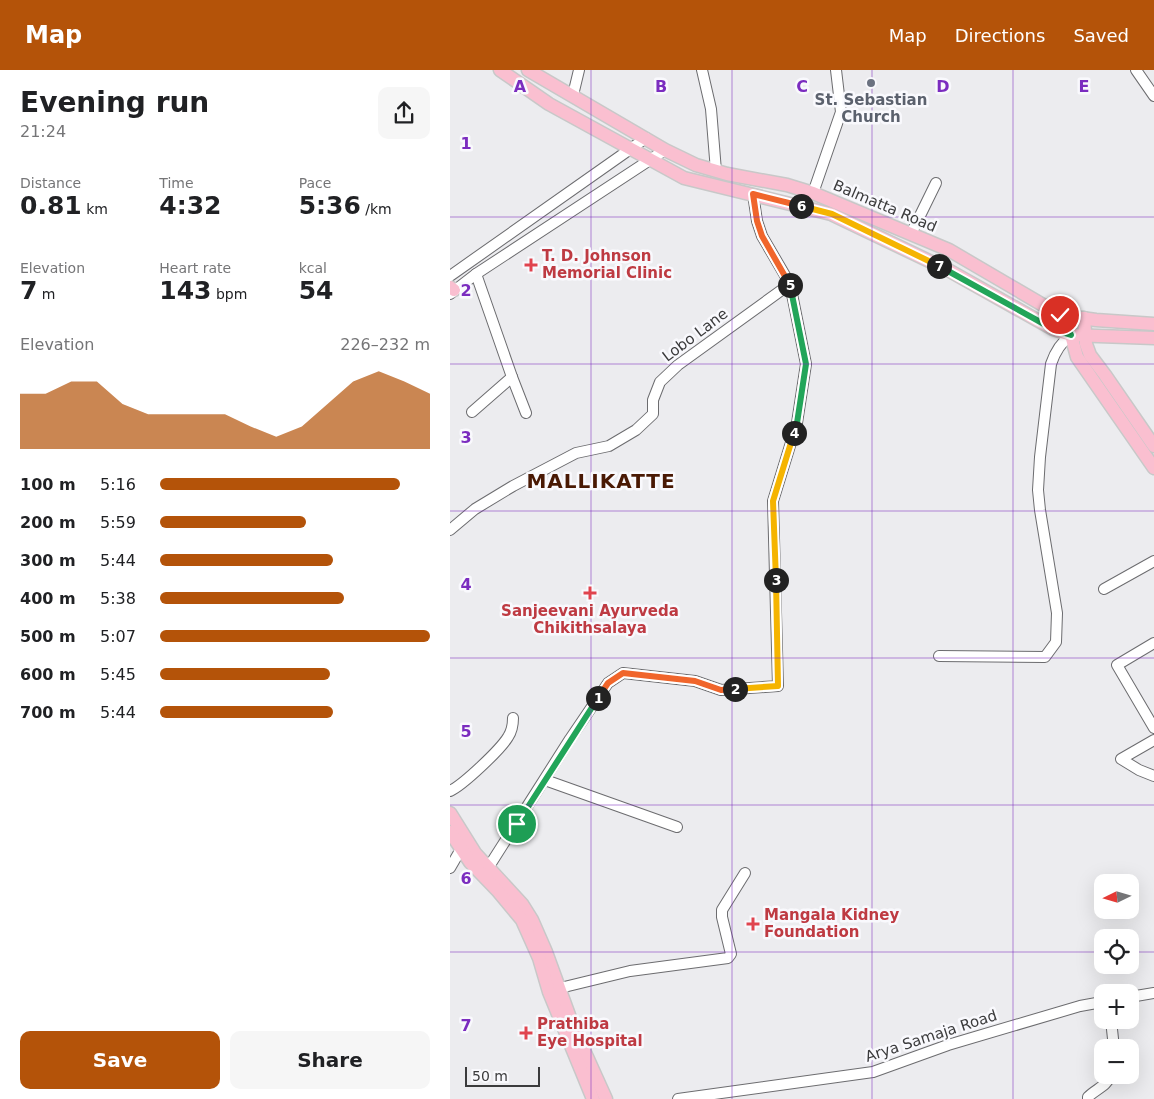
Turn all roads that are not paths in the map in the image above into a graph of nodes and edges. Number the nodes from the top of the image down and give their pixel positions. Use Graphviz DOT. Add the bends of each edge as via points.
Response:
graph roads {
  1 [pos="500,70"];
  2 [pos="528,70"];
  3 [pos="579,70"];
  4 [pos="702,70"];
  5 [pos="836,70"];
  6 [pos="1136,70"];
  7 [pos="573,96"];
  8 [pos="1154,96"];
  9 [pos="646,138"];
  10 [pos="631,148"];
  11 [pos="666,150"];
  12 [pos="649,160"];
  13 [pos="716,171"];
  14 [pos="936,183"];
  15 [pos="813,193"];
  16 [pos="753,194"];
  17 [pos="911,234"];
  18 [pos="476,274"];
  19 [pos="450,276"];
  20 [pos="790,284"];
  21 [pos="451,290"];
  22 [pos="1060,315"];
  23 [pos="1084,318"];
  24 [pos="1154,322"];
  25 [pos="1071,335"];
  26 [pos="1086,336"];
  27 [pos="1154,338"];
  28 [pos="512,377"];
  29 [pos="472,412"];
  30 [pos="526,413"];
  31 [pos="1154,446"];
  32 [pos="1154,468"];
  33 [pos="450,530"];
  34 [pos="1154,561"];
  35 [pos="1104,589"];
  36 [pos="1154,642"];
  37 [pos="939,656"];
  38 [pos="513,718"];
  39 [pos="1154,728"];
  40 [pos="1154,740"];
  41 [pos="1154,776"];
  42 [pos="545,780"];
  43 [pos="450,791"];
  44 [pos="450,812"];
  45 [pos="677,827"];
  46 [pos="458,840"];
  47 [pos="450,868"];
  48 [pos="488,868"];
  49 [pos="745,873"];
  50 [pos="560,988"];
  51 [pos="1154,993"];
  52 [pos="1139,996"];
  53 [pos="1094,1003"];
  54 [pos="1104,1084"];
  55 [pos="594,1099"];
  56 [pos="606,1099"];
  57 [pos="678,1099"];
  58 [pos="1088,1099"];
  1 -- 10 [label="main road" via="549,104"];
  2 -- 7 [label="main road, Balmatta Road"];
  3 -- 7 [label="street"];
  4 -- 13 [label="street" via="711,109"];
  5 -- 15 [label="street" via="841,112"];
  6 -- 8 [label="street"];
  7 -- 9 [label="main road, Balmatta Road"];
  9 -- 10 [label="street"];
  9 -- 11 [label="main road, Balmatta Road"];
  10 -- 12 [label="main road"];
  10 -- 19 [label="street"];
  11 -- 12 [label="street"];
  11 -- 13 [label="main road, Balmatta Road"];
  12 -- 16 [label="main road" via="684,178"];
  12 -- 18 [label="street"];
  13 -- 15 [label="main road, Balmatta Road"];
  14 -- 17 [label="street"];
  15 -- 17 [label="main road, Balmatta Road"];
  16 -- 20 [label="street" via="762,236"];
  16 -- 25 [label="main road" via="832,214 948,270 1053,329"];
  17 -- 22 [label="main road, Balmatta Road" via="949,250"];
  18 -- 21 [label="street"];
  18 -- 28 [label="street"];
  20 -- 33 [label="street, Lobo Lane" via="678,365 660,382 653,400 653,414 636,430 609,446 576,453 512,486 475,508"];
  20 -- 42 [label="street" via="806,364 797,423 773,501 778,686 721,690 695,681 623,673 608,683"];
  22 -- 23 [label="main road"];
  22 -- 25 [label="main road"];
  23 -- 24 [label="main road"];
  23 -- 26 [label="main road"];
  25 -- 26 [label="main road"];
  25 -- 32 [label="main road" via="1078,357"];
  25 -- 37 [label="street" via="1056,351 1051,364 1038,490 1057,613 1056,642 1045,657"];
  26 -- 27 [label="main road"];
  26 -- 31 [label="main road" via="1090,355"];
  28 -- 29 [label="street"];
  28 -- 30 [label="street"];
  34 -- 35 [label="street"];
  36 -- 39 [label="street" via="1117,664"];
  38 -- 43 [label="street" via="512,731 499,748"];
  40 -- 41 [label="street" via="1121,759"];
  42 -- 45 [label="street"];
  42 -- 48 [label="street"];
  44 -- 46 [label="main road"];
  46 -- 47 [label="street"];
  46 -- 48 [label="main road"];
  46 -- 55 [label="main road" via="470,862 522,920 540,958 550,992"];
  48 -- 50 [label="main road" via="522,904 532,920"];
  49 -- 50 [label="street" via="722,913 731,954 728,958 630,971"];
  50 -- 56 [label="main road"];
  51 -- 52 [label="street"];
  53 -- 57 [label="street, Arya Samaja Road" via="948,1045 873,1072"];
  54 -- 58 [label="street"];
}
